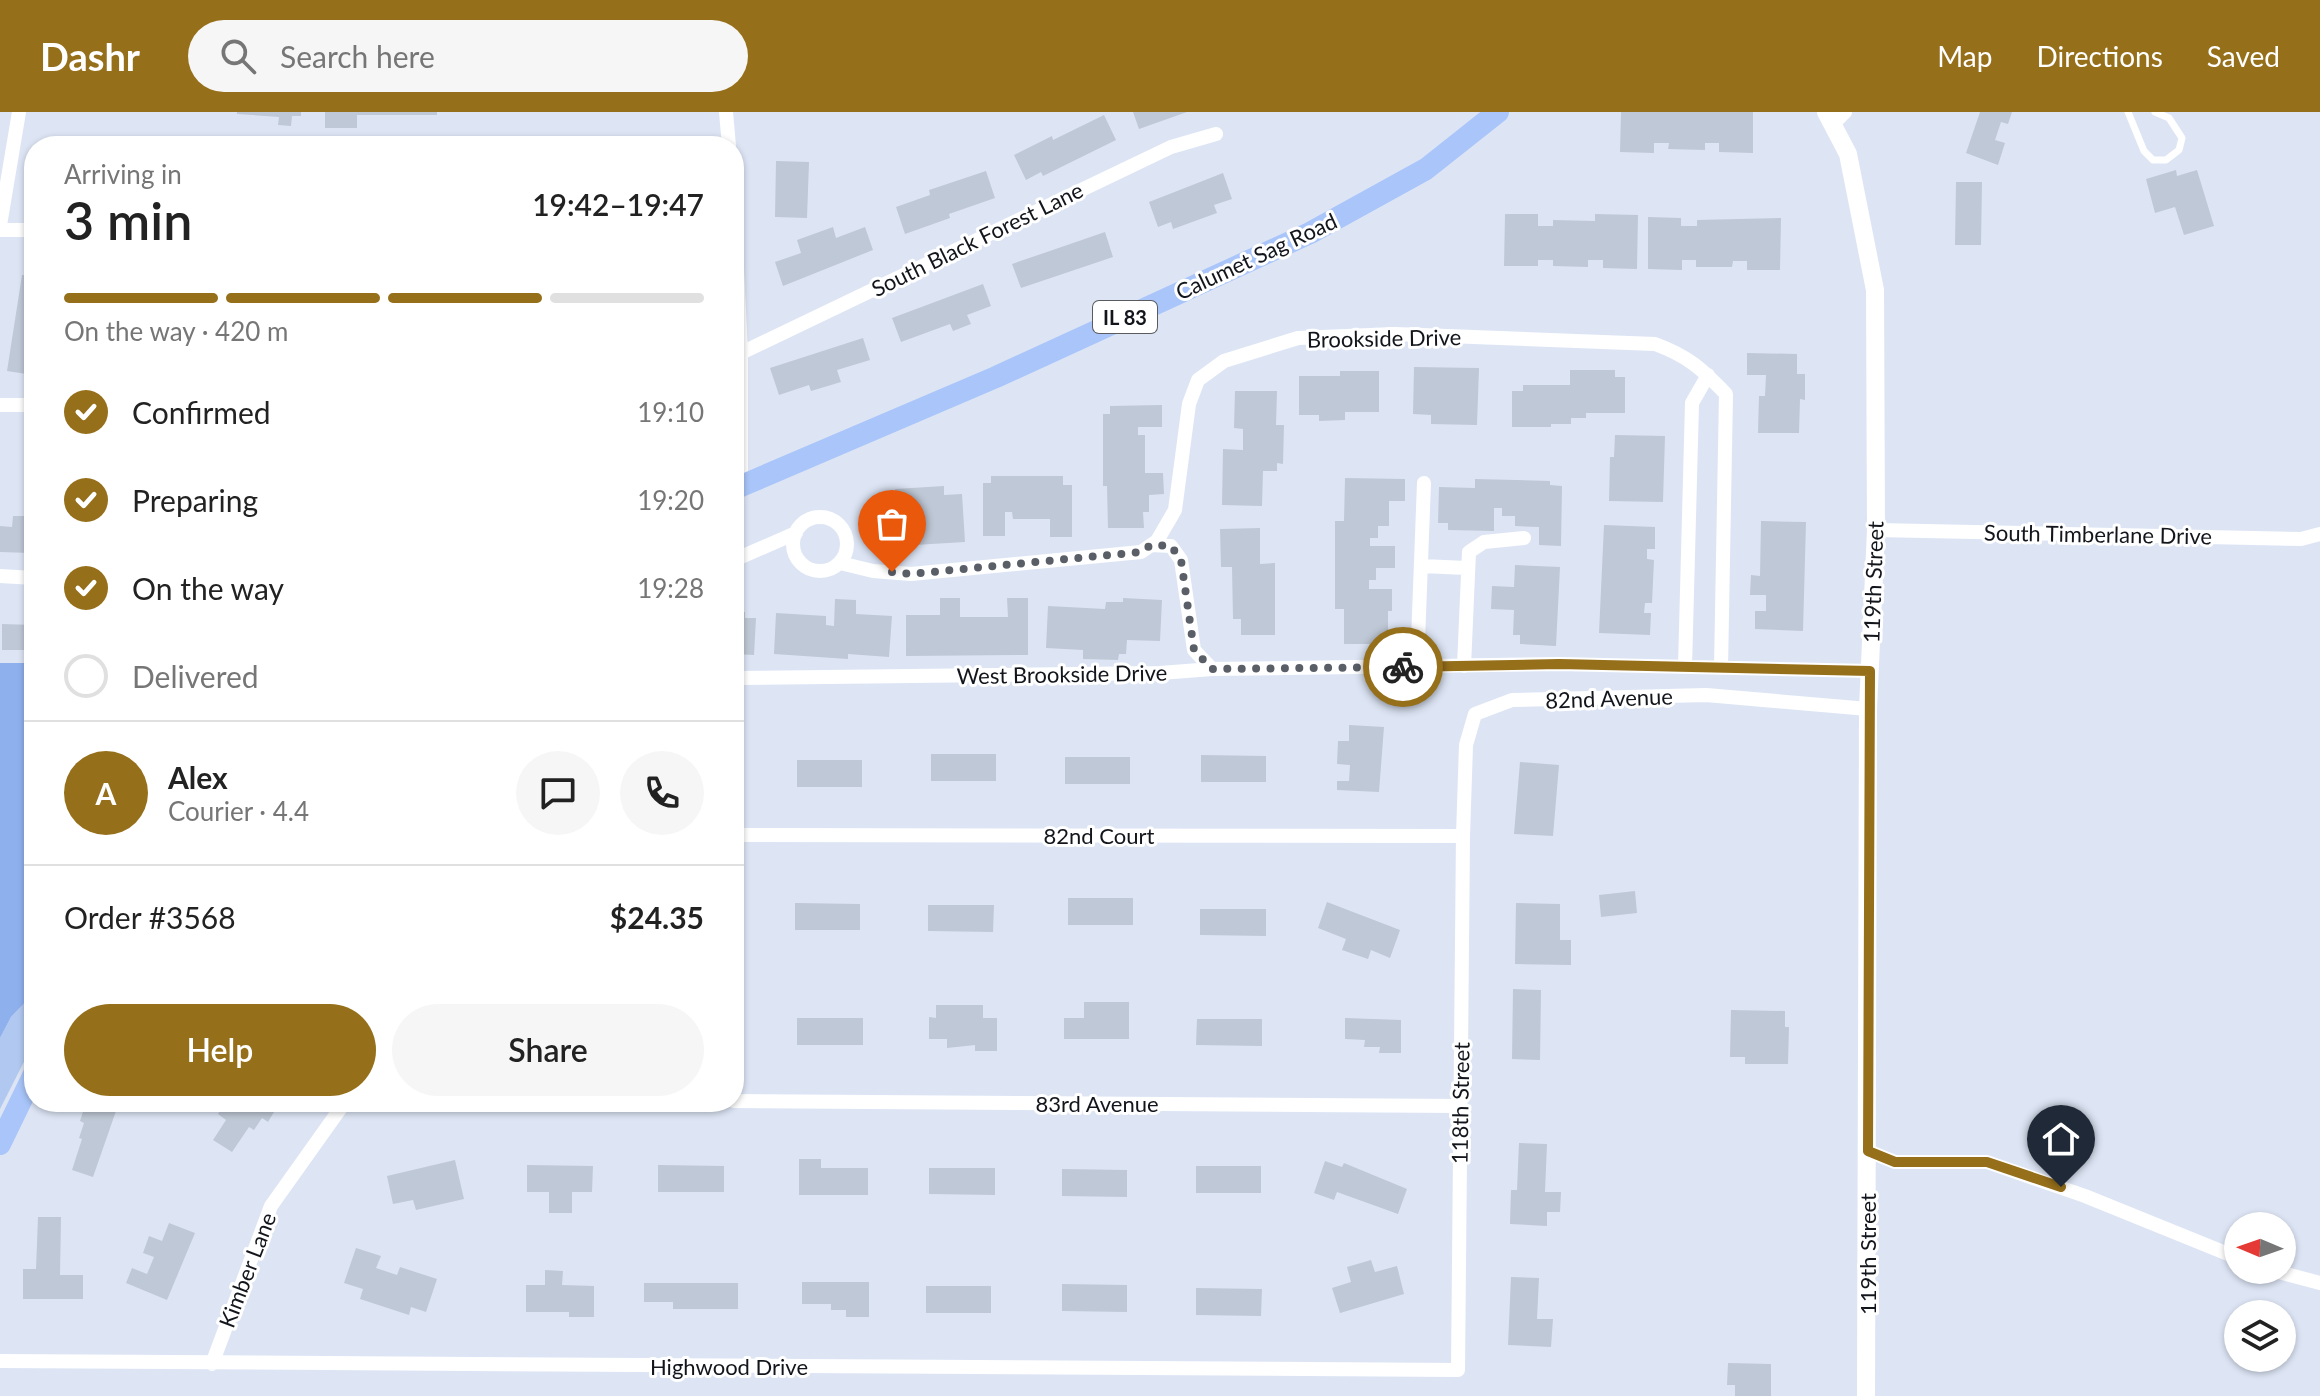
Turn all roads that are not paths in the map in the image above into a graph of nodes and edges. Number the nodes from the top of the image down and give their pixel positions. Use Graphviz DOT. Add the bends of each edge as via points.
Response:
graph roads {
  1 [pos="19,112"];
  2 [pos="726,112"];
  3 [pos="1498,112"];
  4 [pos="2128,112"];
  5 [pos="2155,112"];
  6 [pos="1835,116"];
  7 [pos="1216,134"];
  8 [pos="728,136"];
  9 [pos="0,227"];
  10 [pos="24,229"];
  11 [pos="744,352"];
  12 [pos="1708,375"];
  13 [pos="0,405"];
  14 [pos="24,405"];
  15 [pos="1424,483"];
  16 [pos="744,485"];
  17 [pos="1876,530"];
  18 [pos="796,533"];
  19 [pos="2320,534"];
  20 [pos="1524,538"];
  21 [pos="1151,545"];
  22 [pos="744,556"];
  23 [pos="840,563"];
  24 [pos="1422,566"];
  25 [pos="1466,568"];
  26 [pos="0,576"];
  27 [pos="24,577"];
  28 [pos="1464,666"];
  29 [pos="1417,667"];
  30 [pos="1685,667"];
  31 [pos="1721,668"];
  32 [pos="1212,669"];
  33 [pos="1870,671"];
  34 [pos="744,678"];
  35 [pos="1868,709"];
  36 [pos="744,835"];
  37 [pos="1463,836"];
  38 [pos="24,1095"];
  39 [pos="744,1101"];
  40 [pos="1459,1106"];
  41 [pos="338,1112"];
  42 [pos="0,1144"];
  43 [pos="1868,1151"];
  44 [pos="2224,1252"];
  45 [pos="2296,1277"];
  46 [pos="2320,1283"];
  47 [pos="0,1361"];
  48 [pos="212,1364"];
  49 [pos="1458,1370"];
  50 [pos="1866,1396"];
  1 -- 9 [label="street"];
  2 -- 8 [label="street"];
  3 -- 16 [label="main road, Calumet Sag Road / IL 83" via="1426,169 1310,233"];
  4 -- 5 [label="lane" via="2144,151 2153,160 2166,160 2179,150 2182,138 2169,118"];
  6 -- 17 [label="street, 119th Street" via="1848,154 1875,290"];
  7 -- 11 [label="street, South Black Forest Lane" via="1171,147"];
  9 -- 10 [label="street"];
  12 -- 21 [label="street, Brookside Drive" via="1682,354 1655,344 1395,334 1298,338 1224,361 1198,380 1189,404 1175,510"];
  12 -- 30 [label="street" via="1692,403"];
  12 -- 31 [label="street, Brookside Drive" via="1726,394"];
  13 -- 14 [label="street"];
  15 -- 24 [label="street"];
  17 -- 19 [label="street, South Timberlane Drive" via="2301,539"];
  17 -- 33 [label="street, 119th Street"];
  18 -- 22 [label="street"];
  18 -- 23 [label="street" via="794,555 799,563 824,572"];
  18 -- 23 [label="street" via="810,519 831,519 844,531 847,544"];
  20 -- 25 [label="street" via="1484,542 1469,552"];
  21 -- 23 [label="street" via="1141,552 911,574"];
  21 -- 32 [label="street" via="1171,546 1181,560 1194,650"];
  24 -- 25 [label="street"];
  24 -- 29 [label="street"];
  25 -- 28 [label="street"];
  26 -- 27 [label="street"];
  28 -- 29 [label="street, West Brookside Drive"];
  28 -- 30 [label="street, West Brookside Drive"];
  29 -- 32 [label="street, West Brookside Drive"];
  30 -- 31 [label="street, West Brookside Drive"];
  31 -- 33 [label="street, West Brookside Drive"];
  32 -- 34 [label="street, West Brookside Drive"];
  33 -- 35 [label="street, 119th Street"];
  35 -- 37 [label="street, 82nd Avenue" via="1706,695 1512,700 1475,714 1466,745"];
  35 -- 43 [label="street, 119th Street"];
  36 -- 37 [label="street, 82nd Court"];
  37 -- 40 [label="street, 118th Street"];
  38 -- 42 [label="main road"];
  39 -- 40 [label="street, 83rd Avenue"];
  40 -- 49 [label="street, 118th Street"];
  41 -- 48 [label="street, Kimber Lane" via="271,1206"];
  43 -- 44 [label="street" via="1895,1162 1987,1162"];
  43 -- 50 [label="street, 119th Street"];
  45 -- 46 [label="street"];
  47 -- 48 [label="street, Highwood Drive"];
  48 -- 49 [label="street, Highwood Drive"];
}
